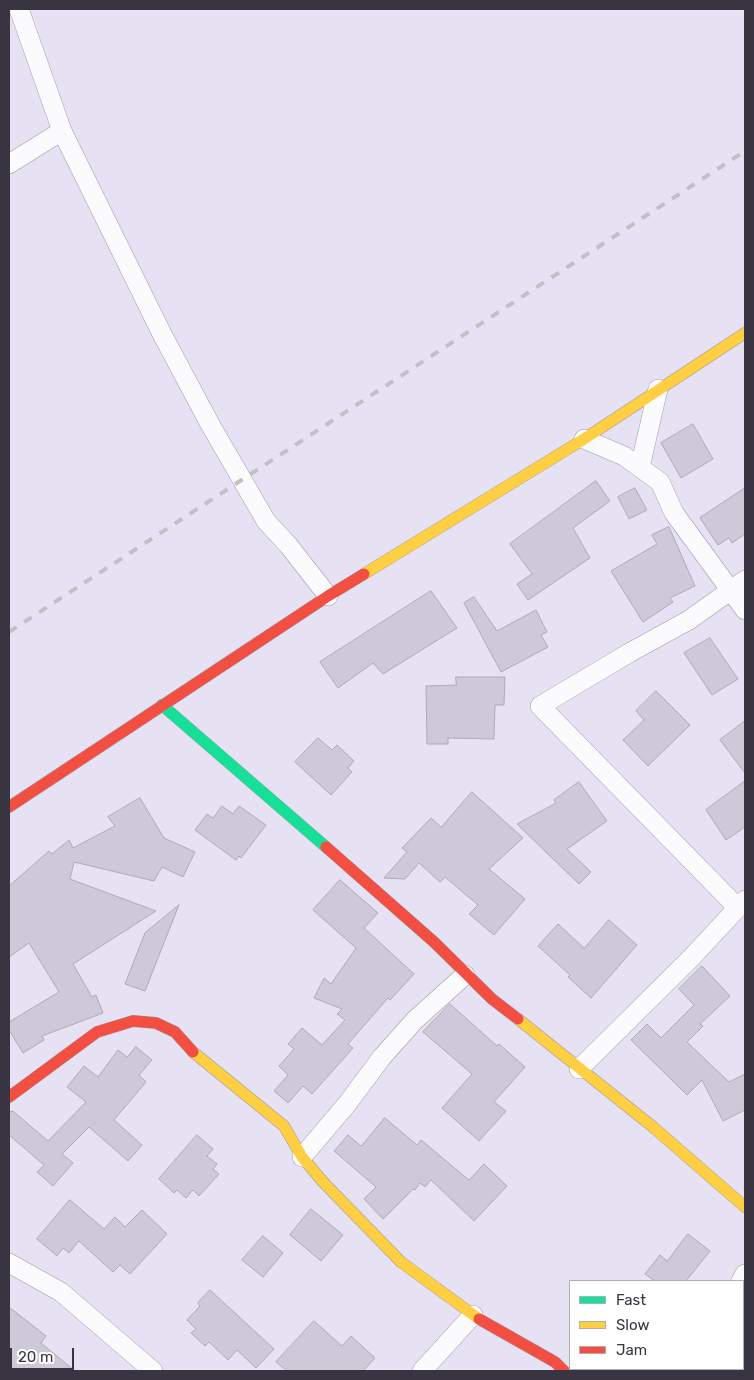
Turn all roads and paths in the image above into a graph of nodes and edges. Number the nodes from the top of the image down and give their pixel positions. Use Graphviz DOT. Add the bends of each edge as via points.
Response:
graph roads {
  1 [pos="19,9"];
  2 [pos="62,131"];
  3 [pos="9,164"];
  4 [pos="745,333"];
  5 [pos="658,389"];
  6 [pos="584,439"];
  7 [pos="640,467"];
  8 [pos="737,585"];
  9 [pos="328,596"];
  10 [pos="745,610"];
  11 [pos="162,705"];
  12 [pos="9,807"];
  13 [pos="742,904"];
  14 [pos="465,975"];
  15 [pos="579,1069"];
  16 [pos="9,1097"];
  17 [pos="302,1157"];
  18 [pos="745,1207"];
  19 [pos="9,1263"];
  20 [pos="473,1315"];
  21 [pos="153,1371"];
  22 [pos="422,1371"];
  23 [pos="564,1371"];
  1 -- 2 [label="street"];
  2 -- 3 [label="street"];
  2 -- 9 [label="street" via="211,426 266,521"];
  4 -- 5 [label="street"];
  5 -- 6 [label="street"];
  5 -- 7 [label="street"];
  6 -- 7 [label="street" via="624,456"];
  6 -- 9 [label="street"];
  7 -- 8 [label="street" via="660,482 674,513"];
  8 -- 10 [label="street"];
  8 -- 13 [label="street" via="689,620 540,706"];
  9 -- 11 [label="street"];
  11 -- 12 [label="street"];
  11 -- 14 [label="street" via="434,942"];
  13 -- 15 [label="street"];
  14 -- 15 [label="street"];
  14 -- 17 [label="street" via="415,1020"];
  15 -- 18 [label="street" via="653,1127"];
  16 -- 17 [label="street" via="97,1032 133,1021 156,1023 175,1032 194,1053 284,1126"];
  17 -- 20 [label="street" via="401,1262"];
  19 -- 21 [label="street" via="61,1292"];
  20 -- 22 [label="street"];
  20 -- 23 [label="street" via="555,1362"];
}
